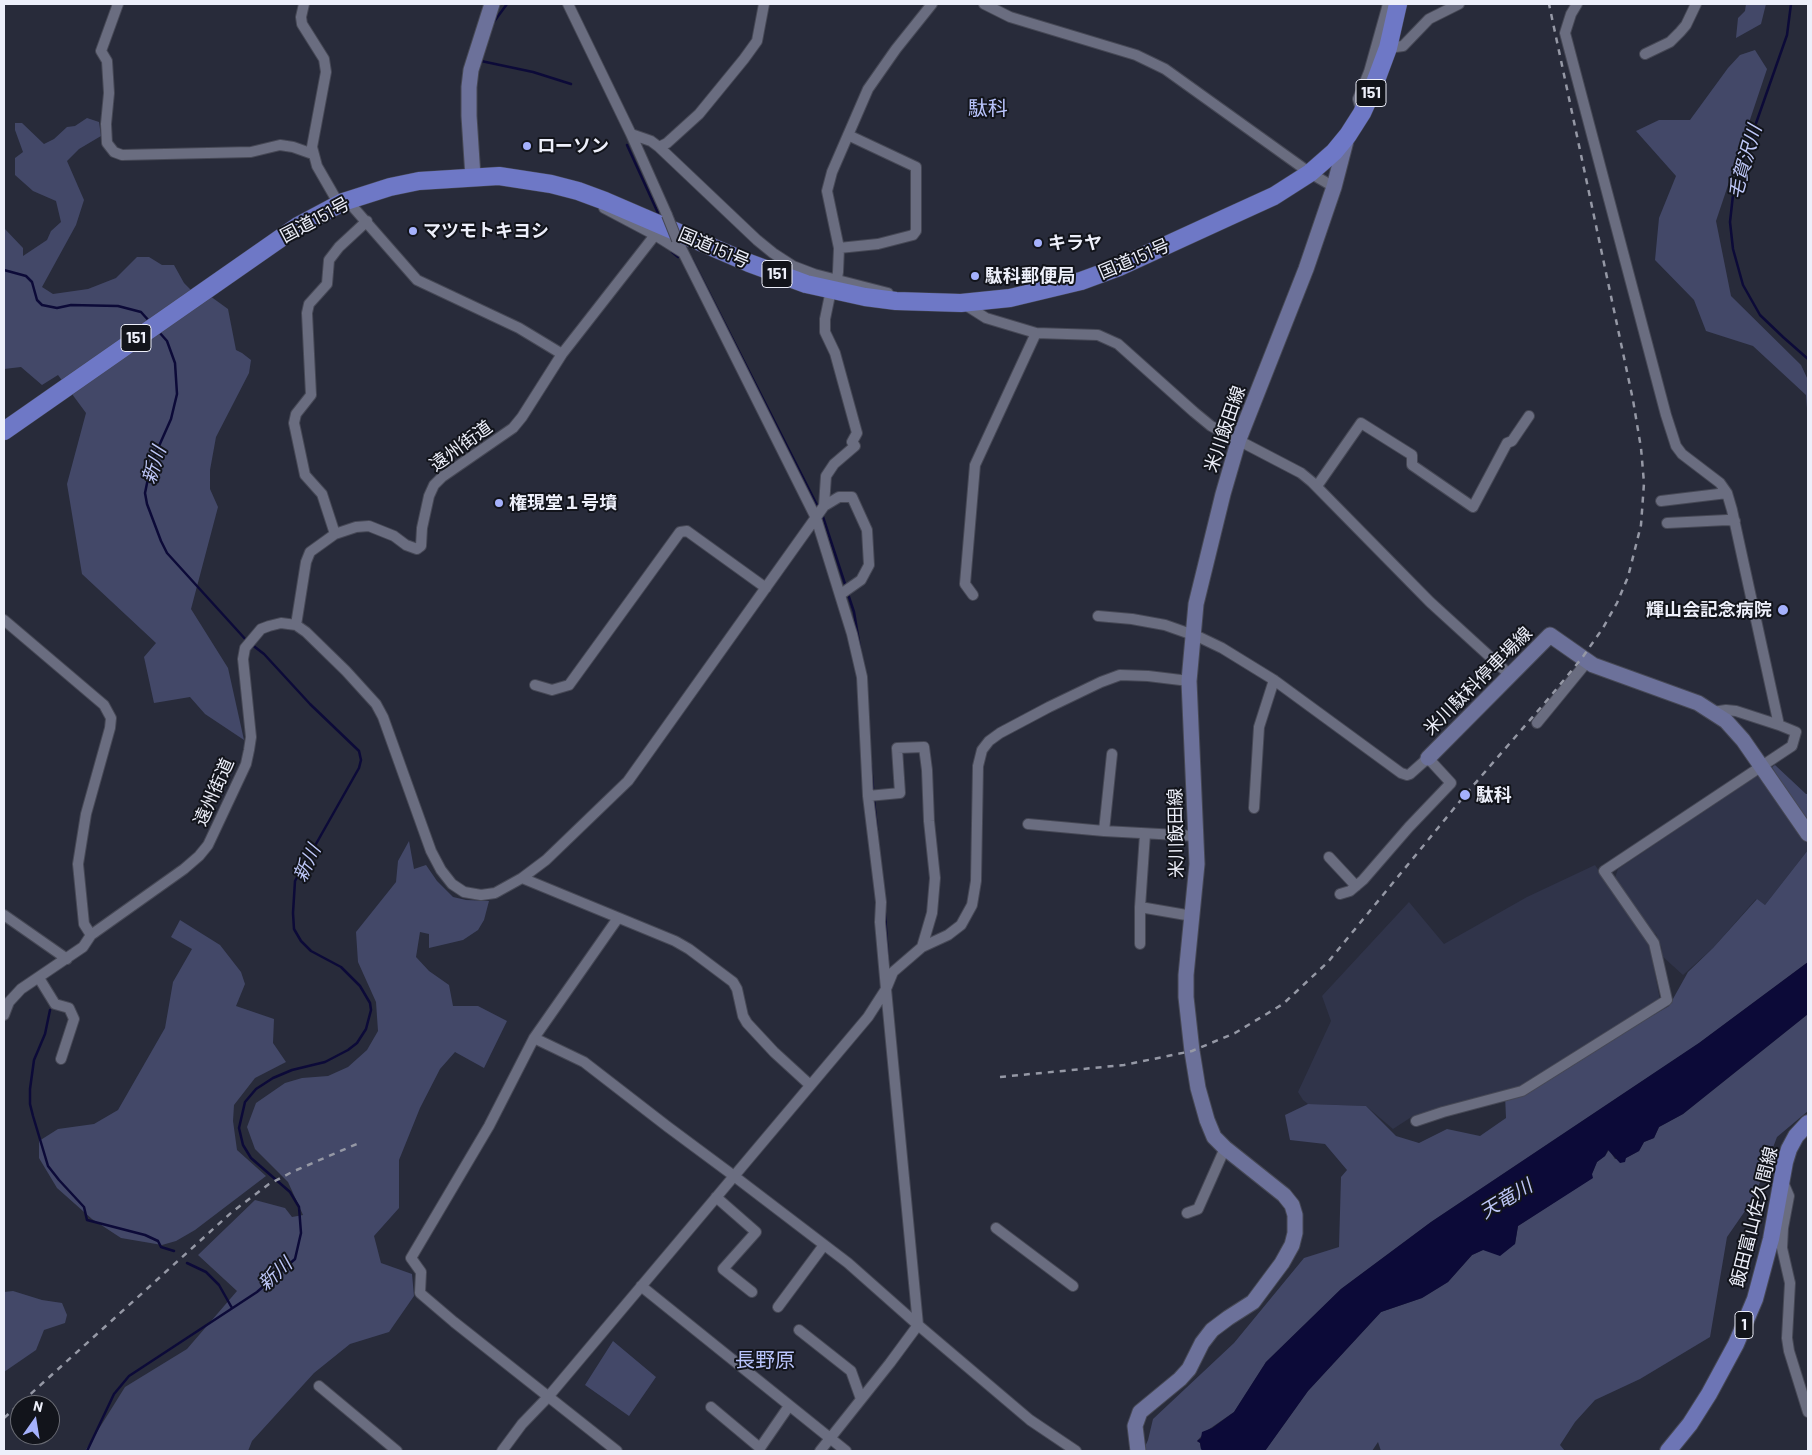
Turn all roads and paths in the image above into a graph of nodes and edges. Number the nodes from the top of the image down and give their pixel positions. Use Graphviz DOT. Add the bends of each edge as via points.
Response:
graph roads {
  1 [pos="118,4"];
  2 [pos="304,4"];
  3 [pos="492,4"];
  4 [pos="568,4"];
  5 [pos="764,4"];
  6 [pos="932,4"];
  7 [pos="984,4"];
  8 [pos="1388,4"];
  9 [pos="1398,4"];
  10 [pos="1458,4"];
  11 [pos="1577,4"];
  12 [pos="1696,4"];
  13 [pos="1388,48"];
  14 [pos="1645,54"];
  15 [pos="1362,113"];
  16 [pos="631,134"];
  17 [pos="848,135"];
  18 [pos="1348,136"];
  19 [pos="659,147"];
  20 [pos="313,152"];
  21 [pos="1310,173"];
  22 [pos="473,177"];
  23 [pos="1334,187"];
  24 [pos="605,201"];
  25 [pos="343,202"];
  26 [pos="367,221"];
  27 [pos="655,235"];
  28 [pos="839,248"];
  29 [pos="683,252"];
  30 [pos="834,287"];
  31 [pos="961,303"];
  32 [pos="1036,333"];
  33 [pos="562,354"];
  34 [pos="1529,416"];
  35 [pos="4,431"];
  36 [pos="1239,439"];
  37 [pos="1317,486"];
  38 [pos="1727,493"];
  39 [pos="1661,501"];
  40 [pos="824,506"];
  41 [pos="816,518"];
  42 [pos="1735,521"];
  43 [pos="1667,523"];
  44 [pos="335,534"];
  45 [pos="766,588"];
  46 [pos="841,594"];
  47 [pos="973,595"];
  48 [pos="1098,616"];
  49 [pos="4,620"];
  50 [pos="296,625"];
  51 [pos="1192,634"];
  52 [pos="1587,662"];
  53 [pos="1510,675"];
  54 [pos="1274,680"];
  55 [pos="1189,681"];
  56 [pos="534,685"];
  57 [pos="1713,712"];
  58 [pos="1537,723"];
  59 [pos="1779,725"];
  60 [pos="1112,754"];
  61 [pos="1428,758"];
  62 [pos="1762,767"];
  63 [pos="868,796"];
  64 [pos="1254,808"];
  65 [pos="1028,824"];
  66 [pos="1104,832"];
  67 [pos="1145,834"];
  68 [pos="1808,834"];
  69 [pos="1196,836"];
  70 [pos="1329,857"];
  71 [pos="522,878"];
  72 [pos="1356,886"];
  73 [pos="1340,894"];
  74 [pos="1140,907"];
  75 [pos="4,915"];
  76 [pos="1192,916"];
  77 [pos="618,918"];
  78 [pos="91,935"];
  79 [pos="1140,944"];
  80 [pos="922,947"];
  81 [pos="67,959"];
  82 [pos="39,978"];
  83 [pos="886,989"];
  84 [pos="4,1015"];
  85 [pos="534,1038"];
  86 [pos="61,1059"];
  87 [pos="810,1085"];
  88 [pos="1416,1121"];
  89 [pos="1808,1124"];
  90 [pos="1225,1148"];
  91 [pos="734,1176"];
  92 [pos="1782,1182"];
  93 [pos="716,1198"];
  94 [pos="1187,1213"];
  95 [pos="996,1228"];
  96 [pos="824,1245"];
  97 [pos="641,1286"];
  98 [pos="1073,1286"];
  99 [pos="752,1292"];
  100 [pos="778,1306"];
  101 [pos="918,1326"];
  102 [pos="799,1330"];
  103 [pos="319,1386"];
  104 [pos="548,1397"];
  105 [pos="861,1399"];
  106 [pos="789,1406"];
  107 [pos="710,1407"];
  108 [pos="1808,1412"];
  109 [pos="830,1438"];
  110 [pos="397,1451"];
  111 [pos="502,1451"];
  112 [pos="617,1451"];
  113 [pos="820,1451"];
  114 [pos="846,1451"];
  115 [pos="1076,1451"];
  116 [pos="1138,1451"];
  117 [pos="1668,1451"];
  1 -- 20 [label="street" via="100,51 107,61 107,143 114,152 122,155 251,152 280,145"];
  2 -- 20 [label="street" via="302,24 324,59 326,72"];
  3 -- 22 [label="main road" via="469,87"];
  4 -- 16 [label="street"];
  5 -- 19 [label="street" via="756,41 699,114"];
  6 -- 17 [label="street" via="868,89"];
  7 -- 21 [label="street" via="1010,17 1136,55 1165,69"];
  8 -- 15 [label="street" via="1358,99"];
  9 -- 13 [label="highway, 国道151号 / 151"];
  10 -- 13 [label="street" via="1429,18 1403,46"];
  11 -- 38 [label="street" via="1565,33 1666,415 1676,446 1682,454 1720,483"];
  12 -- 14 [label="street" via="1686,25 1670,42"];
  13 -- 15 [label="highway, 国道151号 / 151"];
  15 -- 18 [label="highway, 国道151号 / 151"];
  16 -- 19 [label="street"];
  16 -- 29 [label="street, bridge"];
  17 -- 28 [label="street" via="827,191"];
  17 -- 28 [label="street" via="916,167 916,231 913,235 878,244"];
  18 -- 21 [label="highway, 国道151号 / 151"];
  18 -- 23 [label="main road, 米川飯田線"];
  19 -- 30 [label="street" via="773,253"];
  20 -- 25 [label="street" via="317,166 336,199"];
  21 -- 23 [label="street"];
  21 -- 31 [label="highway, 国道151号 / 151" via="1274,196 1082,281 1010,298"];
  22 -- 24 [label="highway, 国道151号 / 151" via="526,180 578,191"];
  22 -- 25 [label="highway, 国道151号 / 151" via="390,186"];
  23 -- 36 [label="main road, 米川飯田線" via="1306,269"];
  24 -- 27 [label="street" via="604,210"];
  24 -- 30 [label="highway, 国道151号 / 151" via="749,263 806,284"];
  25 -- 26 [label="street"];
  25 -- 35 [label="highway, 国道151号 / 151" via="298,226"];
  26 -- 33 [label="street" via="417,280 519,328"];
  26 -- 44 [label="street" via="329,260 327,284 309,304 311,395 296,414 294,423 305,475 322,494"];
  27 -- 29 [label="street"];
  27 -- 33 [label="street, 遠州街道"];
  28 -- 30 [label="street"];
  29 -- 41 [label="street"];
  30 -- 31 [label="highway, 国道151号 / 151" via="865,297 896,301"];
  30 -- 40 [label="street" via="825,319 826,332 857,433 852,442 855,446 834,464 826,476"];
  31 -- 32 [label="street" via="986,318"];
  32 -- 36 [label="street" via="1108,338 1211,426"];
  32 -- 47 [label="street" via="975,465 965,584"];
  33 -- 44 [label="street, 遠州街道" via="513,428 442,477 434,486 422,528 421,546 417,549 406,546 394,536 369,526"];
  34 -- 37 [label="street" via="1518,434 1507,443 1473,507 1412,465 1412,455 1361,423"];
  36 -- 37 [label="street" via="1301,473"];
  36 -- 51 [label="main road, 米川飯田線" via="1204,565"];
  37 -- 53 [label="street" via="1430,602"];
  38 -- 39 [label="street"];
  38 -- 42 [label="street"];
  40 -- 41 [label="street"];
  40 -- 46 [label="street" via="839,497 852,497 867,530 869,565 861,580"];
  41 -- 45 [label="street"];
  41 -- 46 [label="street"];
  42 -- 43 [label="street"];
  42 -- 59 [label="street"];
  44 -- 50 [label="street, 遠州街道" via="310,552 307,559"];
  45 -- 56 [label="street" via="687,531 680,532 569,685 552,690"];
  45 -- 71 [label="street" via="628,781 546,860"];
  46 -- 63 [label="street" via="862,677"];
  48 -- 51 [label="street" via="1153,622"];
  49 -- 78 [label="street" via="104,705 111,718 86,814 78,864 84,924"];
  50 -- 71 [label="street" via="315,640 376,704 384,717 431,851 452,884 464,892 481,895 495,893"];
  50 -- 78 [label="street, 遠州街道" via="281,623 261,629 245,648 243,659 251,737 249,750 246,764 208,845 184,869"];
  51 -- 54 [label="street"];
  51 -- 55 [label="main road, 米川飯田線"];
  52 -- 53 [label="main road, 米川駄科停車場線" via="1550,635"];
  52 -- 57 [label="main road, 米川駄科停車場線" via="1698,703"];
  52 -- 58 [label="street"];
  53 -- 61 [label="main road, 米川駄科停車場線"];
  54 -- 61 [label="street" via="1401,773 1410,774"];
  54 -- 64 [label="street" via="1259,728"];
  55 -- 69 [label="main road, 米川飯田線"];
  55 -- 80 [label="street" via="1120,675 1048,707 989,741 982,750 978,766 976,881 972,906 960,925 948,935"];
  57 -- 59 [label="street" via="1736,711"];
  57 -- 62 [label="main road, 米川駄科停車場線" via="1743,740"];
  59 -- 62 [label="street" via="1796,732 1792,746"];
  60 -- 66 [label="street"];
  61 -- 72 [label="street" via="1451,783"];
  62 -- 68 [label="main road, 米川駄科停車場線"];
  62 -- 88 [label="street" via="1604,871 1654,943 1667,1000 1522,1090"];
  63 -- 80 [label="street" via="900,793 897,748 924,747 935,878 932,913"];
  63 -- 83 [label="street" via="881,902"];
  65 -- 66 [label="street"];
  66 -- 67 [label="street"];
  67 -- 69 [label="street"];
  67 -- 74 [label="street"];
  69 -- 76 [label="main road, 米川飯田線"];
  70 -- 72 [label="street"];
  71 -- 77 [label="street"];
  72 -- 73 [label="street"];
  74 -- 76 [label="street"];
  74 -- 79 [label="street"];
  75 -- 81 [label="street"];
  76 -- 90 [label="main road, 米川飯田線" via="1186,975 1192,1051 1207,1120 1214,1137"];
  77 -- 85 [label="street"];
  77 -- 87 [label="street" via="675,941 733,982 747,1023"];
  78 -- 81 [label="street, 遠州街道" via="83,947"];
  80 -- 83 [label="street" via="893,972"];
  81 -- 82 [label="street, 遠州街道"];
  82 -- 84 [label="street, 遠州街道" via="21,989 9,1002"];
  82 -- 86 [label="street" via="55,1004 69,1008 74,1019"];
  83 -- 87 [label="street" via="868,1017"];
  83 -- 101 [label="street"];
  85 -- 91 [label="street" via="584,1062"];
  85 -- 104 [label="street" via="490,1126 411,1258 421,1272 420,1293"];
  87 -- 91 [label="street"];
  89 -- 92 [label="main road, 飯田富山佐久間線 / 1" via="1789,1149"];
  90 -- 94 [label="street" via="1198,1209"];
  90 -- 116 [label="main road, 米川飯田線" via="1292,1205 1296,1222 1292,1245 1254,1302 1212,1330 1202,1342 1189,1369 1140,1412 1135,1426"];
  91 -- 93 [label="street"];
  91 -- 96 [label="street"];
  92 -- 108 [label="street" via="1789,1196 1782,1248 1790,1283 1787,1338"];
  92 -- 117 [label="main road, 飯田富山佐久間線 / 1" via="1755,1299 1736,1344 1710,1394"];
  93 -- 97 [label="street"];
  93 -- 99 [label="street" via="756,1232 723,1269"];
  95 -- 98 [label="street"];
  96 -- 100 [label="street"];
  96 -- 101 [label="street"];
  97 -- 104 [label="street"];
  97 -- 106 [label="street"];
  101 -- 105 [label="street"];
  101 -- 115 [label="street" via="1030,1420"];
  102 -- 105 [label="street" via="851,1371"];
  103 -- 110 [label="street"];
  104 -- 111 [label="street"];
  104 -- 112 [label="street"];
  105 -- 109 [label="street"];
  106 -- 107 [label="street" via="760,1448"];
  106 -- 109 [label="street"];
  109 -- 113 [label="street"];
  109 -- 114 [label="street"];
}
